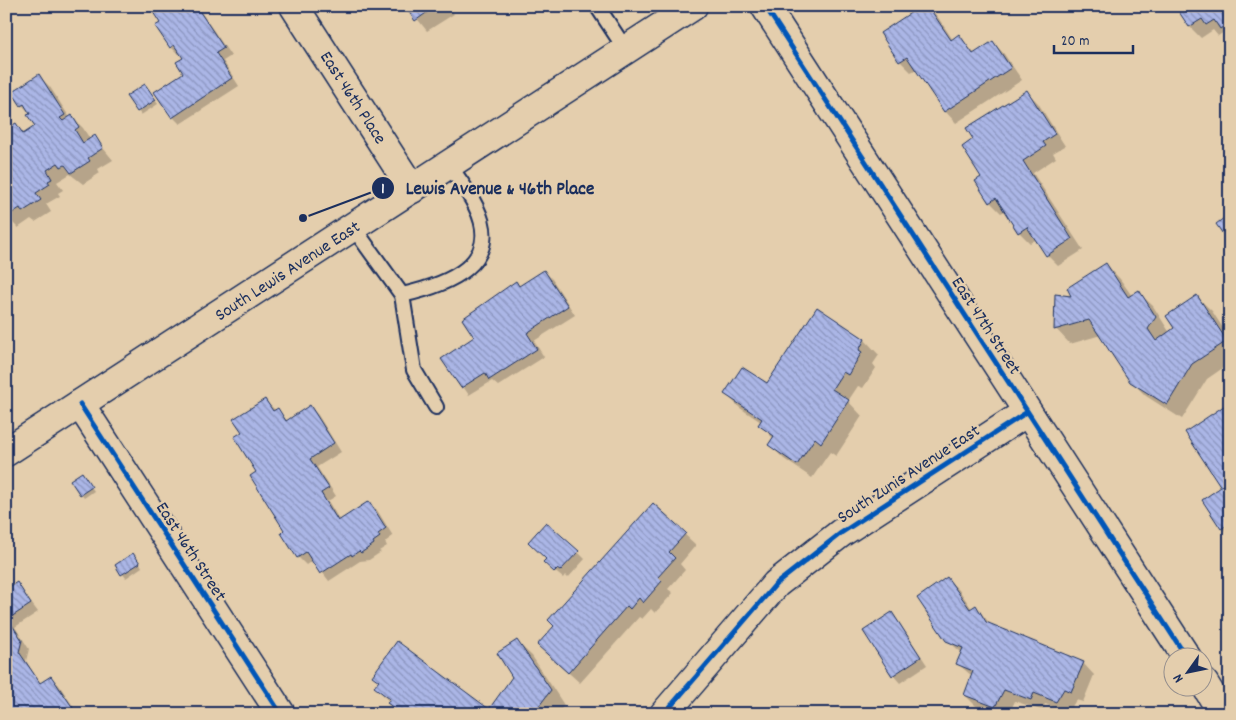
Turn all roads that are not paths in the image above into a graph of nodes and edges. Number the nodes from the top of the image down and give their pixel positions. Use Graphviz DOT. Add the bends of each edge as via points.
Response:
graph roads {
  1 [pos="294,6"];
  2 [pos="598,6"];
  3 [pos="693,6"];
  4 [pos="765,6"];
  5 [pos="626,50"];
  6 [pos="449,164"];
  7 [pos="412,188"];
  8 [pos="353,227"];
  9 [pos="402,295"];
  10 [pos="80,404"];
  11 [pos="436,407"];
  12 [pos="1027,412"];
  13 [pos="6,452"];
  14 [pos="1180,648"];
  15 [pos="1213,698"];
  16 [pos="281,714"];
  17 [pos="664,714"];
  18 [pos="1223,714"];
  1 -- 7 [label="street, East 46th Place"];
  2 -- 5 [label="lane"];
  3 -- 5 [label="street, South Lewis Avenue East"];
  4 -- 12 [label="street, East 47th Street"];
  5 -- 6 [label="street, South Lewis Avenue East"];
  6 -- 7 [label="street, South Lewis Avenue East"];
  6 -- 9 [label="lane" via="476,206 484,237 480,251 471,265 454,278"];
  7 -- 8 [label="street, South Lewis Avenue East"];
  8 -- 9 [label="lane"];
  8 -- 10 [label="street, South Lewis Avenue East"];
  9 -- 11 [label="lane" via="414,370"];
  10 -- 13 [label="street, South Lewis Avenue East"];
  10 -- 16 [label="street, East 46th Street"];
  12 -- 14 [label="street, East 47th Street"];
  12 -- 17 [label="street, South Zunis Avenue East" via="841,533 776,584"];
  15 -- 18 [label="street"];
}
